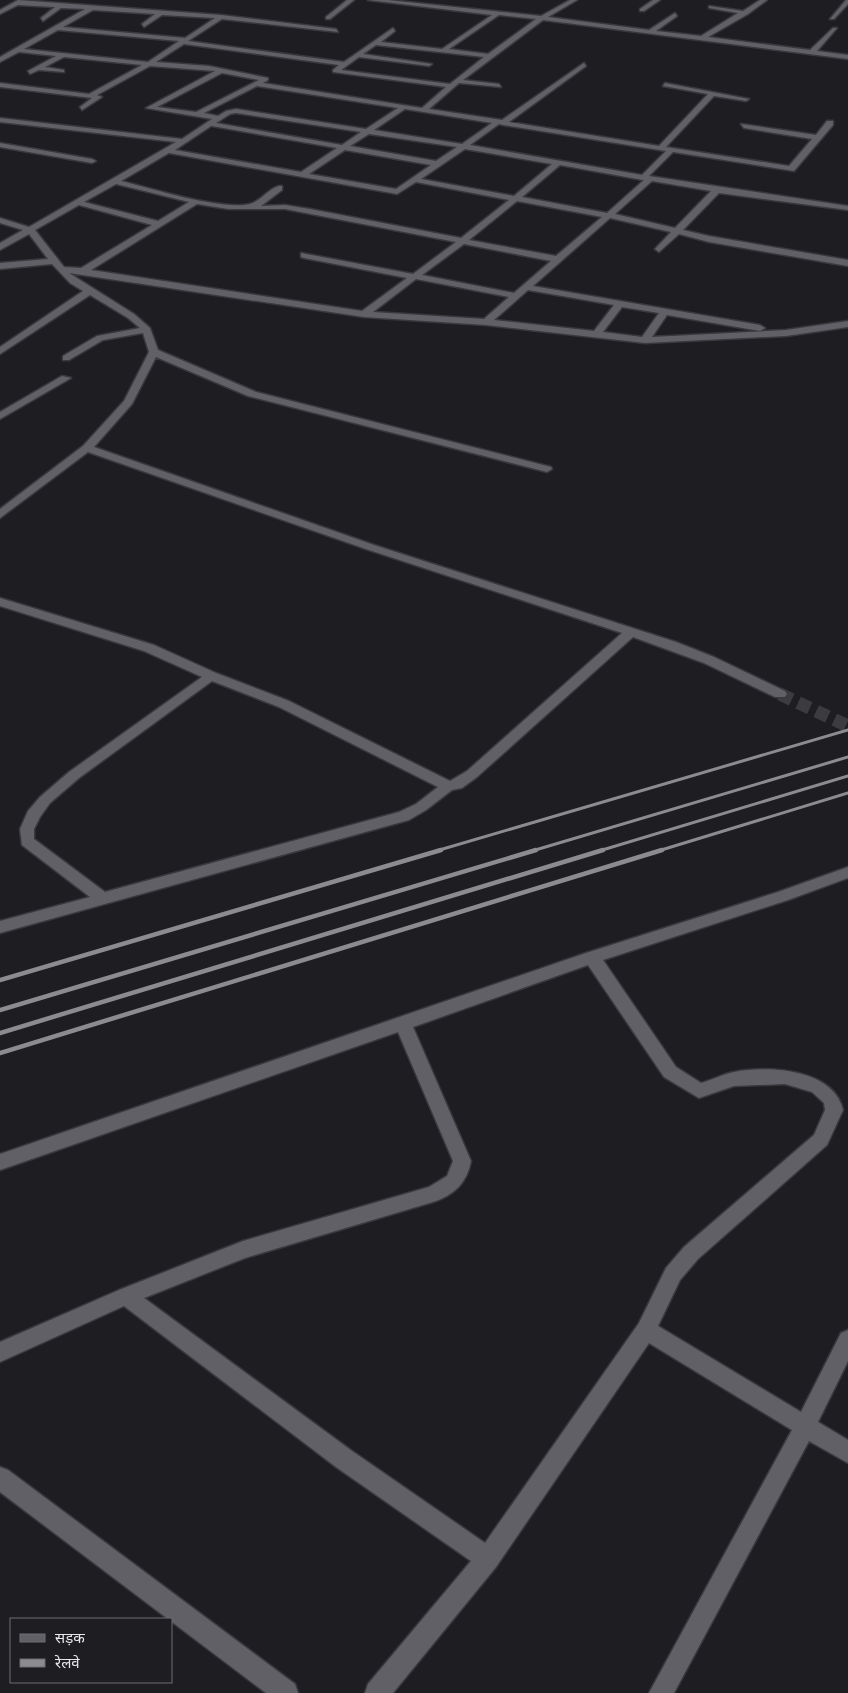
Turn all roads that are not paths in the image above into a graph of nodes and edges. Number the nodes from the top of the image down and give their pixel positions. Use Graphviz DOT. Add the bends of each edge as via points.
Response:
graph roads {
  1 [pos="351,0"];
  2 [pos="371,0"];
  3 [pos="376,0"];
  4 [pos="422,0"];
  5 [pos="574,0"];
  6 [pos="657,0"];
  7 [pos="720,0"];
  8 [pos="764,0"];
  9 [pos="848,1"];
  10 [pos="19,2"];
  11 [pos="461,4"];
  12 [pos="414,5"];
  13 [pos="60,6"];
  14 [pos="149,6"];
  15 [pos="92,8"];
  16 [pos="454,8"];
  17 [pos="642,10"];
  18 [pos="0,12"];
  19 [pos="142,12"];
  20 [pos="161,13"];
  21 [pos="498,13"];
  22 [pos="746,13"];
  23 [pos="675,14"];
  24 [pos="221,17"];
  25 [pos="328,18"];
  26 [pos="542,18"];
  27 [pos="832,18"];
  28 [pos="43,19"];
  29 [pos="486,21"];
  30 [pos="495,22"];
  31 [pos="144,25"];
  32 [pos="58,28"];
  33 [pos="835,29"];
  34 [pos="394,30"];
  35 [pos="336,32"];
  36 [pos="651,32"];
  37 [pos="703,38"];
  38 [pos="184,41"];
  39 [pos="375,43"];
  40 [pos="18,50"];
  41 [pos="443,51"];
  42 [pos="812,52"];
  43 [pos="63,55"];
  44 [pos="358,55"];
  45 [pos="490,56"];
  46 [pos="848,57"];
  47 [pos="0,60"];
  48 [pos="149,64"];
  49 [pos="345,64"];
  50 [pos="584,65"];
  51 [pos="38,68"];
  52 [pos="421,69"];
  53 [pos="62,70"];
  54 [pos="222,70"];
  55 [pos="30,72"];
  56 [pos="413,74"];
  57 [pos="405,80"];
  58 [pos="455,83"];
  59 [pos="256,84"];
  60 [pos="0,85"];
  61 [pos="665,85"];
  62 [pos="499,86"];
  63 [pos="713,93"];
  64 [pos="90,96"];
  65 [pos="746,98"];
  66 [pos="404,107"];
  67 [pos="82,108"];
  68 [pos="423,110"];
  69 [pos="197,114"];
  70 [pos="219,118"];
  71 [pos="1,121"];
  72 [pos="501,122"];
  73 [pos="212,124"];
  74 [pos="830,124"];
  75 [pos="744,126"];
  76 [pos="367,131"];
  77 [pos="818,138"];
  78 [pos="183,141"];
  79 [pos="0,145"];
  80 [pos="345,146"];
  81 [pos="463,146"];
  82 [pos="661,148"];
  83 [pos="671,150"];
  84 [pos="168,151"];
  85 [pos="92,161"];
  86 [pos="558,163"];
  87 [pos="438,164"];
  88 [pos="302,175"];
  89 [pos="646,178"];
  90 [pos="415,180"];
  91 [pos="116,182"];
  92 [pos="279,188"];
  93 [pos="717,190"];
  94 [pos="514,200"];
  95 [pos="197,201"];
  96 [pos="75,202"];
  97 [pos="253,206"];
  98 [pos="848,208"];
  99 [pos="605,216"];
  100 [pos="0,220"];
  101 [pos="158,224"];
  102 [pos="31,230"];
  103 [pos="676,230"];
  104 [pos="463,241"];
  105 [pos="2,246"];
  106 [pos="659,249"];
  107 [pos="304,255"];
  108 [pos="556,259"];
  109 [pos="848,263"];
  110 [pos="0,266"];
  111 [pos="58,266"];
  112 [pos="82,271"];
  113 [pos="414,278"];
  114 [pos="525,287"];
  115 [pos="88,292"];
  116 [pos="515,296"];
  117 [pos="620,304"];
  118 [pos="665,311"];
  119 [pos="364,314"];
  120 [pos="486,322"];
  121 [pos="848,324"];
  122 [pos="147,330"];
  123 [pos="786,333"];
  124 [pos="596,334"];
  125 [pos="645,340"];
  126 [pos="0,351"];
  127 [pos="154,352"];
  128 [pos="66,358"];
  129 [pos="66,378"];
  130 [pos="0,416"];
  131 [pos="87,448"];
  132 [pos="547,469"];
  133 [pos="0,515"];
  134 [pos="0,602"];
  135 [pos="631,632"];
  136 [pos="211,676"];
  137 [pos="780,694"];
  138 [pos="448,786"];
  139 [pos="848,872"];
  140 [pos="102,898"];
  141 [pos="0,928"];
  142 [pos="592,957"];
  143 [pos="403,1024"];
  144 [pos="0,1162"];
  145 [pos="126,1296"];
  146 [pos="646,1330"];
  147 [pos="848,1340"];
  148 [pos="0,1352"];
  149 [pos="804,1424"];
  150 [pos="848,1452"];
  151 [pos="0,1478"];
  152 [pos="488,1559"];
  153 [pos="286,1693"];
  154 [pos="377,1693"];
  155 [pos="661,1693"];
  1 -- 25 [label="street"];
  2 -- 3 [label="street"];
  3 -- 12 [label="street"];
  4 -- 12 [label="street"];
  5 -- 26 [label="street"];
  6 -- 17 [label="street"];
  7 -- 22 [label="street" via="711,7"];
  8 -- 22 [label="street"];
  9 -- 27 [label="street"];
  10 -- 13 [label="street"];
  10 -- 18 [label="street"];
  11 -- 16 [label="street"];
  12 -- 16 [label="street"];
  13 -- 15 [label="street"];
  13 -- 28 [label="street"];
  14 -- 19 [label="street"];
  15 -- 19 [label="street"];
  15 -- 32 [label="street"];
  16 -- 21 [label="street"];
  19 -- 20 [label="street"];
  20 -- 24 [label="street"];
  20 -- 31 [label="street"];
  21 -- 26 [label="street"];
  21 -- 29 [label="street"];
  22 -- 37 [label="street"];
  23 -- 36 [label="street"];
  24 -- 35 [label="street"];
  24 -- 38 [label="street"];
  26 -- 36 [label="street"];
  26 -- 45 [label="street" via="521,30"];
  29 -- 30 [label="street"];
  29 -- 41 [label="street"];
  32 -- 38 [label="street"];
  32 -- 40 [label="street"];
  33 -- 42 [label="street"];
  34 -- 39 [label="street"];
  36 -- 37 [label="street"];
  37 -- 42 [label="street"];
  38 -- 48 [label="street"];
  38 -- 49 [label="street"];
  39 -- 41 [label="street"];
  39 -- 44 [label="street"];
  40 -- 43 [label="street"];
  40 -- 47 [label="street"];
  41 -- 45 [label="street" via="453,55"];
  42 -- 46 [label="street"];
  43 -- 48 [label="street"];
  43 -- 51 [label="street"];
  44 -- 49 [label="street"];
  44 -- 52 [label="street" via="429,64"];
  45 -- 58 [label="street"];
  48 -- 54 [label="street"];
  48 -- 64 [label="street"];
  49 -- 57 [label="street" via="335,71"];
  50 -- 72 [label="street"];
  51 -- 53 [label="street"];
  51 -- 55 [label="street"];
  54 -- 59 [label="street" via="266,78"];
  54 -- 69 [label="street" via="150,108"];
  56 -- 57 [label="street"];
  57 -- 58 [label="street"];
  58 -- 62 [label="street"];
  58 -- 68 [label="street"];
  59 -- 66 [label="street"];
  59 -- 69 [label="street"];
  60 -- 64 [label="street"];
  61 -- 63 [label="street"];
  63 -- 65 [label="street"];
  63 -- 82 [label="street"];
  64 -- 67 [label="street" via="99,97"];
  66 -- 68 [label="street"];
  66 -- 76 [label="street"];
  68 -- 72 [label="street"];
  69 -- 70 [label="street"];
  70 -- 73 [label="street"];
  70 -- 76 [label="street" via="228,112 244,111"];
  71 -- 78 [label="street"];
  72 -- 81 [label="street"];
  72 -- 82 [label="street"];
  73 -- 78 [label="street"];
  73 -- 80 [label="street"];
  74 -- 77 [label="street"];
  75 -- 77 [label="street"];
  76 -- 80 [label="street"];
  76 -- 81 [label="street"];
  77 -- 83 [label="street" via="791,169"];
  78 -- 84 [label="street"];
  79 -- 85 [label="street"];
  80 -- 87 [label="street"];
  80 -- 88 [label="street"];
  81 -- 86 [label="street"];
  81 -- 87 [label="street"];
  82 -- 83 [label="street"];
  83 -- 89 [label="street"];
  84 -- 88 [label="street"];
  84 -- 91 [label="street"];
  86 -- 89 [label="street"];
  86 -- 94 [label="street"];
  87 -- 90 [label="street"];
  88 -- 90 [label="street" via="398,192"];
  89 -- 93 [label="street"];
  89 -- 99 [label="street"];
  90 -- 94 [label="street"];
  91 -- 95 [label="street"];
  91 -- 96 [label="street"];
  92 -- 97 [label="street"];
  93 -- 98 [label="street"];
  93 -- 103 [label="street"];
  94 -- 99 [label="street"];
  94 -- 104 [label="street"];
  95 -- 97 [label="street" via="235,208"];
  95 -- 101 [label="street"];
  96 -- 101 [label="street"];
  96 -- 102 [label="street"];
  97 -- 104 [label="street" via="310,211"];
  99 -- 103 [label="street"];
  99 -- 108 [label="street"];
  100 -- 102 [label="street"];
  101 -- 112 [label="street"];
  102 -- 105 [label="street"];
  102 -- 111 [label="street"];
  103 -- 106 [label="street"];
  103 -- 109 [label="street" via="709,239"];
  104 -- 108 [label="street"];
  104 -- 113 [label="street"];
  107 -- 113 [label="street"];
  108 -- 114 [label="street"];
  110 -- 111 [label="street"];
  111 -- 112 [label="street"];
  111 -- 115 [label="street"];
  112 -- 119 [label="street"];
  113 -- 116 [label="street"];
  113 -- 119 [label="street"];
  114 -- 116 [label="street"];
  114 -- 117 [label="street"];
  115 -- 122 [label="street" via="131,316"];
  115 -- 126 [label="street"];
  116 -- 120 [label="street"];
  117 -- 118 [label="street"];
  117 -- 124 [label="street"];
  118 -- 123 [label="street"];
  118 -- 125 [label="street"];
  119 -- 120 [label="street"];
  120 -- 124 [label="street"];
  121 -- 123 [label="street"];
  122 -- 127 [label="street"];
  122 -- 128 [label="street" via="100,338"];
  123 -- 125 [label="street"];
  124 -- 125 [label="street"];
  127 -- 131 [label="street" via="128,402"];
  127 -- 132 [label="street" via="252,394"];
  129 -- 130 [label="street"];
  131 -- 133 [label="street"];
  131 -- 135 [label="street" via="370,547"];
  134 -- 136 [label="street" via="149,648"];
  135 -- 137 [label="street" via="709,660"];
  135 -- 138 [label="street" via="472,774 457,785"];
  136 -- 138 [label="street" via="284,704"];
  136 -- 140 [label="street" via="74,775 33,815 27,829 27,841"];
  138 -- 140 [label="street" via="421,808 404,816"];
  139 -- 142 [label="street"];
  140 -- 141 [label="street"];
  142 -- 143 [label="street"];
  142 -- 146 [label="street" via="670,1072 692,1086 700,1091 734,1079 785,1077 818,1087 832,1100 834,1110 821,1140 691,1253 674,1274"];
  143 -- 144 [label="street"];
  143 -- 145 [label="street" via="462,1161 460,1174 450,1186 433,1194 243,1250"];
  145 -- 148 [label="street"];
  145 -- 152 [label="street" via="344,1459"];
  146 -- 149 [label="street"];
  146 -- 152 [label="street"];
  147 -- 149 [label="street"];
  149 -- 150 [label="street"];
  149 -- 155 [label="street" via="783,1471"];
  151 -- 153 [label="street"];
  152 -- 154 [label="street"];
}
